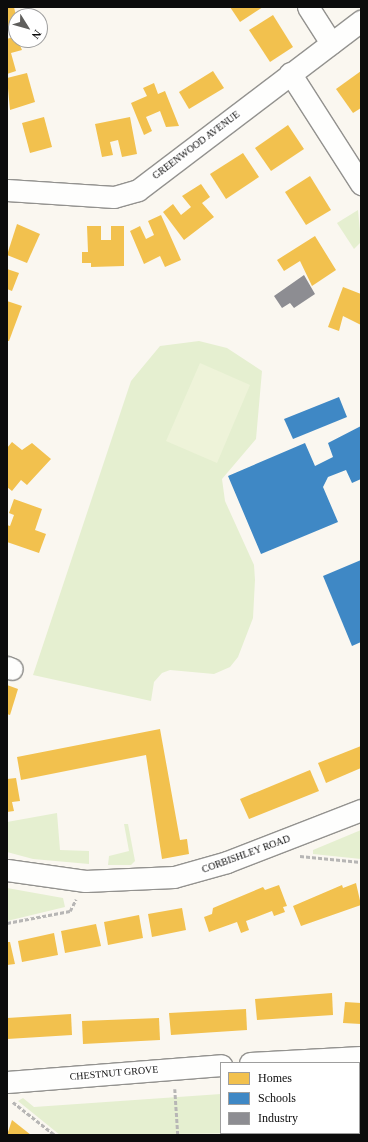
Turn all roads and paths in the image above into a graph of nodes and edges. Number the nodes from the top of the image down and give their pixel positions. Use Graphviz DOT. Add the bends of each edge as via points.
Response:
graph roads {
  1 [pos="308,7"];
  2 [pos="361,21"];
  3 [pos="331,43"];
  4 [pos="290,73"];
  5 [pos="361,184"];
  6 [pos="7,190"];
  7 [pos="361,810"];
  8 [pos="283,841"];
  9 [pos="361,862"];
  10 [pos="7,870"];
  11 [pos="85,881"];
  12 [pos="7,923"];
  13 [pos="361,1057"];
  14 [pos="268,1062"];
  15 [pos="220,1065"];
  16 [pos="174,1068"];
  17 [pos="9,1089"];
  18 [pos="55,1135"];
  19 [pos="178,1135"];
  1 -- 3 [label="street"];
  2 -- 3 [label="street, GREENWOOD AVENUE"];
  3 -- 4 [label="street, GREENWOOD AVENUE"];
  4 -- 5 [label="street"];
  4 -- 6 [label="street, GREENWOOD AVENUE" via="138,190 124,196"];
  7 -- 8 [label="street, CORBISHLEY ROAD"];
  8 -- 9 [label="path" via="293,856"];
  8 -- 11 [label="street, CORBISHLEY ROAD" via="227,862 174,877"];
  10 -- 11 [label="street, CORBISHLEY ROAD"];
  11 -- 12 [label="path" via="70,911"];
  13 -- 14 [label="street"];
  15 -- 16 [label="street, CHESTNUT GROVE"];
  16 -- 17 [label="street, CHESTNUT GROVE"];
  16 -- 19 [label="path"];
  17 -- 18 [label="path"];
}
